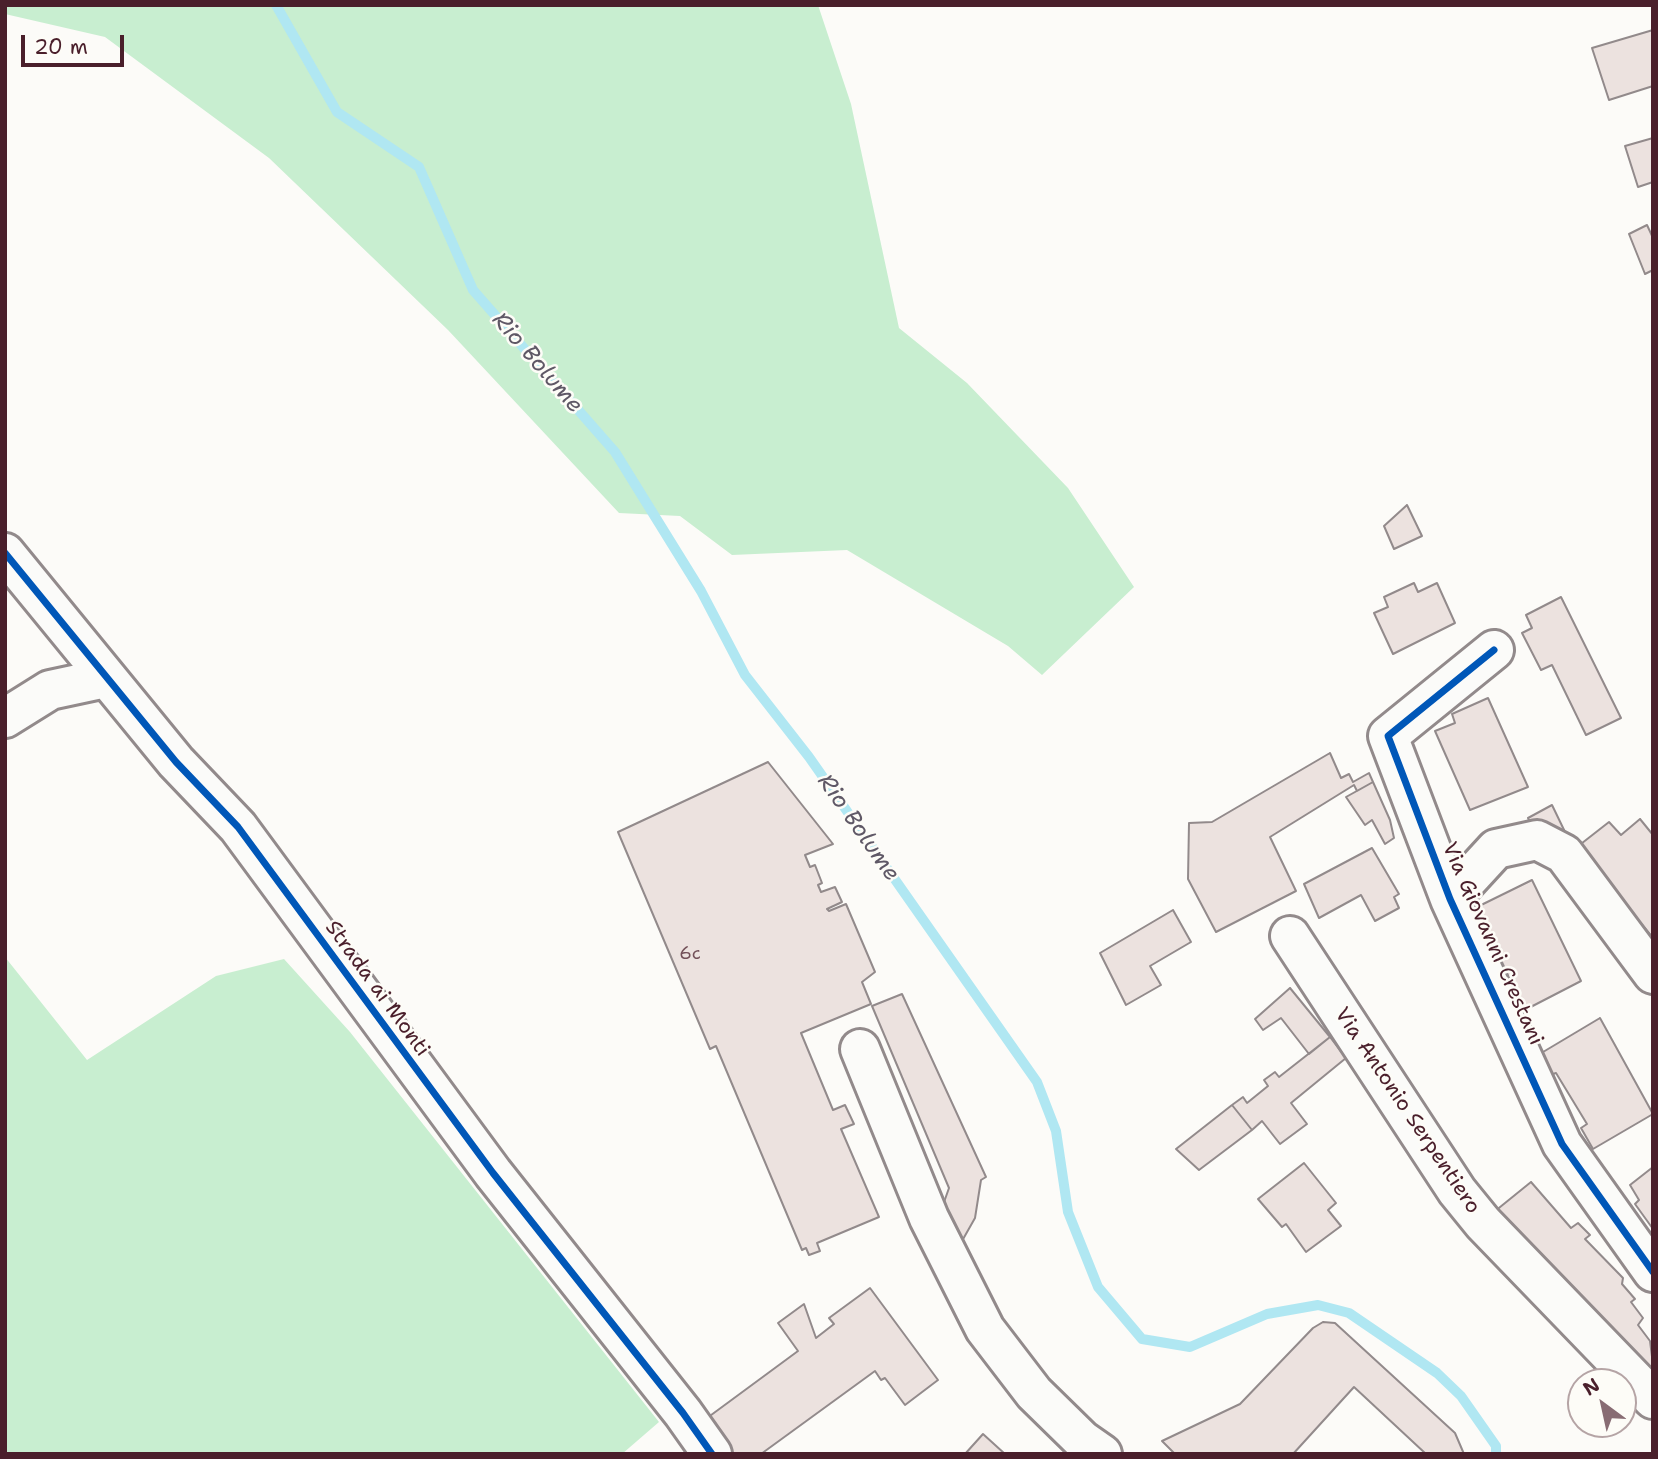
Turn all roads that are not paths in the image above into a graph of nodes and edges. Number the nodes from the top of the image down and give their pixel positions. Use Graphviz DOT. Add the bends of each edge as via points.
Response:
graph roads {
  1 [pos="5,554"];
  2 [pos="1494,650"];
  3 [pos="106,678"];
  4 [pos="5,719"];
  5 [pos="1450,899"];
  6 [pos="1290,936"];
  7 [pos="1653,974"];
  8 [pos="860,1049"];
  9 [pos="1653,1272"];
  10 [pos="1653,1398"];
  11 [pos="712,1454"];
  12 [pos="1102,1454"];
  1 -- 3 [label="street, Strada ai Monti"];
  2 -- 5 [label="street, Via Giovanni Crestani" via="1388,736"];
  3 -- 4 [label="street" via="50,690"];
  3 -- 11 [label="street, Strada ai Monti" via="238,827 493,1173"];
  5 -- 7 [label="street, Via Giovanni Crestani" via="1496,849 1537,840 1564,854"];
  5 -- 9 [label="street, Via Giovanni Crestani" via="1562,1144"];
  6 -- 10 [label="street, Via Antonio Serpentiero" via="1457,1191"];
  8 -- 12 [label="street" via="929,1218 985,1329 1034,1393"];
}
